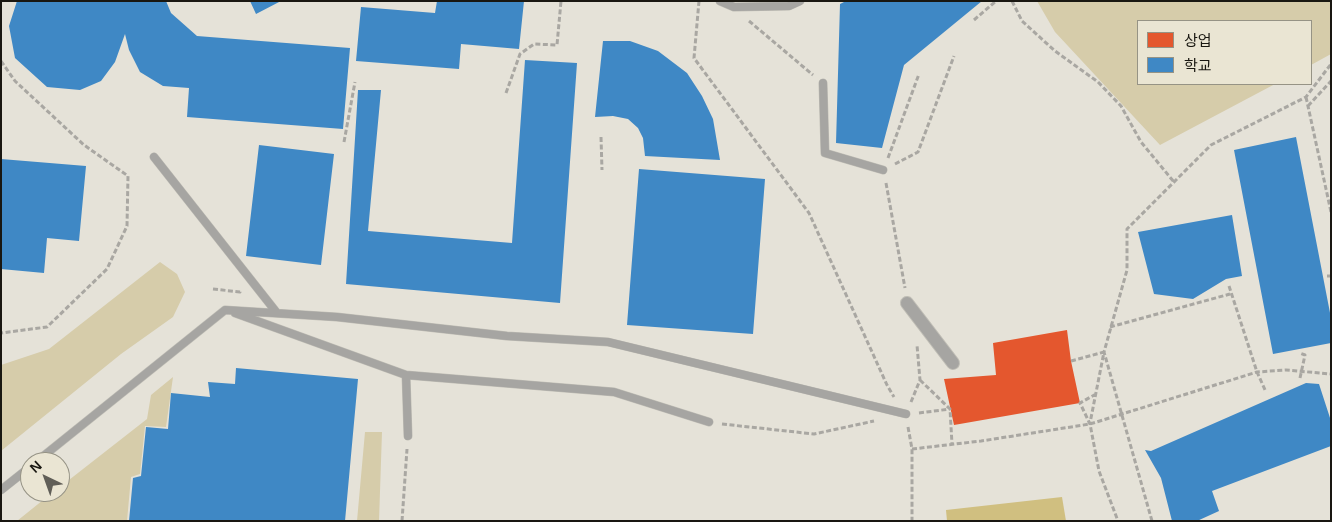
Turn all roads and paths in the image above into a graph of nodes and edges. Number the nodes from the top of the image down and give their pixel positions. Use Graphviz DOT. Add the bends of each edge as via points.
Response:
graph roads {
  1 [pos="561,1"];
  2 [pos="699,1"];
  3 [pos="720,1"];
  4 [pos="800,1"];
  5 [pos="996,1"];
  6 [pos="1012,1"];
  7 [pos="734,8"];
  8 [pos="974,20"];
  9 [pos="954,56"];
  10 [pos="1,61"];
  11 [pos="1331,64"];
  12 [pos="919,74"];
  13 [pos="1331,81"];
  14 [pos="355,82"];
  15 [pos="823,83"];
  16 [pos="506,93"];
  17 [pos="1306,97"];
  18 [pos="1308,106"];
  19 [pos="601,137"];
  20 [pos="344,142"];
  21 [pos="154,157"];
  22 [pos="602,170"];
  23 [pos="883,170"];
  24 [pos="1174,182"];
  25 [pos="1331,212"];
  26 [pos="1229,286"];
  27 [pos="213,289"];
  28 [pos="240,292"];
  29 [pos="1230,294"];
  30 [pos="907,303"];
  31 [pos="225,310"];
  32 [pos="277,313"];
  33 [pos="1110,327"];
  34 [pos="1,333"];
  35 [pos="916,341"];
  36 [pos="1104,352"];
  37 [pos="1300,353"];
  38 [pos="1071,361"];
  39 [pos="953,363"];
  40 [pos="1257,372"];
  41 [pos="1331,374"];
  42 [pos="406,375"];
  43 [pos="1300,378"];
  44 [pos="920,380"];
  45 [pos="1266,392"];
  46 [pos="1096,394"];
  47 [pos="950,409"];
  48 [pos="906,414"];
  49 [pos="1121,416"];
  50 [pos="878,420"];
  51 [pos="709,422"];
  52 [pos="1090,424"];
  53 [pos="408,436"];
  54 [pos="952,444"];
  55 [pos="912,449"];
  56 [pos="48,452"];
  57 [pos="20,475"];
  58 [pos="1,490"];
  59 [pos="402,521"];
  60 [pos="912,521"];
  61 [pos="1118,521"];
  62 [pos="1152,521"];
  1 -- 16 [label="path" via="557,45 534,44 520,54"];
  2 -- 48 [label="path" via="694,58 810,214 887,385"];
  3 -- 7 [label="lane"];
  4 -- 7 [label="lane" via="790,6"];
  5 -- 8 [label="path"];
  6 -- 24 [label="path" via="1022,20 1054,51 1098,82 1121,106 1141,142"];
  7 -- 15 [label="path"];
  9 -- 23 [label="path" via="918,152"];
  10 -- 34 [label="path" via="15,81 84,145 128,176 127,226 107,269 47,326"];
  11 -- 17 [label="path"];
  12 -- 23 [label="path"];
  13 -- 18 [label="path"];
  14 -- 20 [label="path"];
  15 -- 23 [label="lane" via="825,153"];
  17 -- 18 [label="path"];
  17 -- 24 [label="path" via="1211,145"];
  18 -- 25 [label="path"];
  19 -- 22 [label="path"];
  21 -- 32 [label="lane"];
  23 -- 30 [label="path"];
  24 -- 33 [label="path" via="1127,230 1127,270"];
  26 -- 29 [label="path"];
  27 -- 28 [label="path"];
  29 -- 33 [label="path"];
  29 -- 40 [label="path"];
  30 -- 39 [label="street"];
  31 -- 32 [label="lane"];
  31 -- 42 [label="lane"];
  31 -- 56 [label="lane"];
  32 -- 48 [label="lane" via="507,336 608,342"];
  33 -- 36 [label="path"];
  35 -- 44 [label="path"];
  36 -- 38 [label="path"];
  36 -- 46 [label="path"];
  36 -- 49 [label="path"];
  37 -- 43 [label="path, bridge" via="1305,355"];
  40 -- 41 [label="path" via="1286,370"];
  40 -- 45 [label="path"];
  40 -- 49 [label="path"];
  42 -- 51 [label="lane" via="614,392"];
  42 -- 53 [label="lane"];
  44 -- 47 [label="path"];
  44 -- 48 [label="path"];
  46 -- 52 [label="path"];
  46 -- 52 [label="path" via="1080,403"];
  47 -- 48 [label="path"];
  47 -- 54 [label="path"];
  48 -- 55 [label="path"];
  49 -- 52 [label="path"];
  49 -- 62 [label="path"];
  50 -- 51 [label="path" via="814,434"];
  52 -- 54 [label="path"];
  52 -- 61 [label="path" via="1100,470"];
  53 -- 59 [label="path"];
  54 -- 55 [label="path"];
  55 -- 60 [label="path"];
  57 -- 58 [label="lane"];
}
